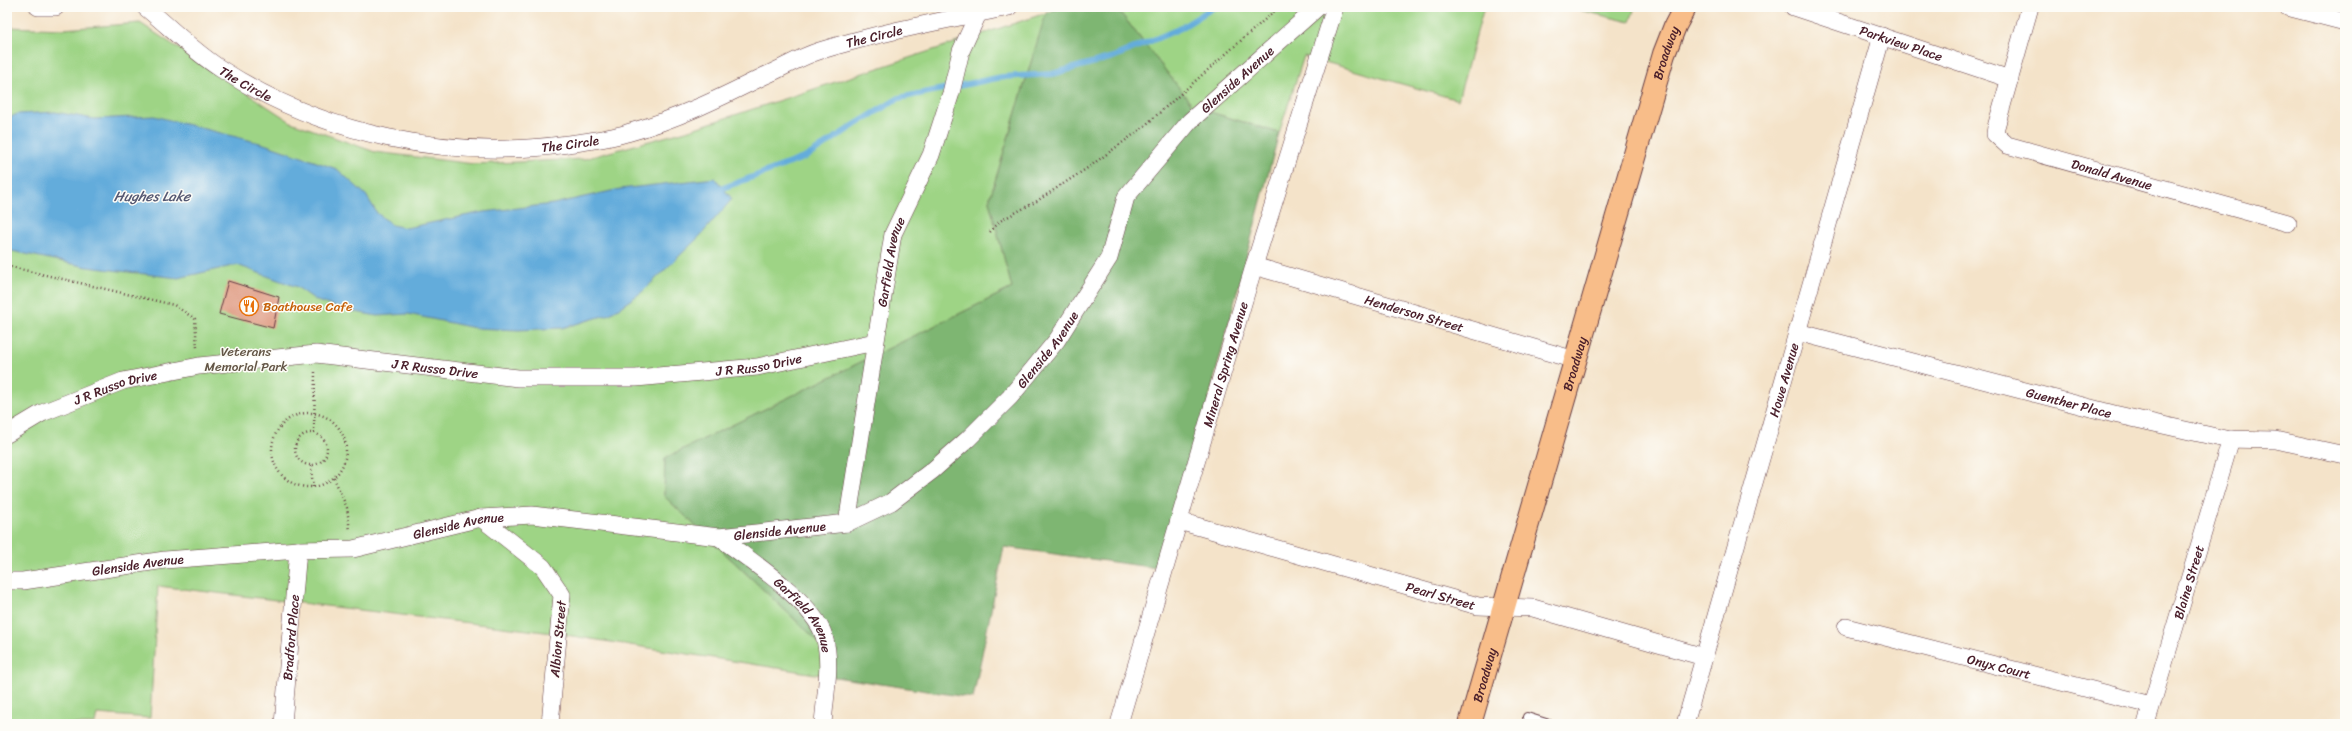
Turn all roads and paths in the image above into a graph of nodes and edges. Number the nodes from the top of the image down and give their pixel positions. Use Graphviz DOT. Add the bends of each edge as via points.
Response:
graph roads {
  1 [pos="38,7"];
  2 [pos="56,7"];
  3 [pos="145,7"];
  4 [pos="1009,7"];
  5 [pos="1279,7"];
  6 [pos="1318,7"];
  7 [pos="1335,7"];
  8 [pos="1686,7"];
  9 [pos="1794,7"];
  10 [pos="2030,7"];
  11 [pos="2287,7"];
  12 [pos="978,14"];
  13 [pos="2345,22"];
  14 [pos="1882,36"];
  15 [pos="2010,79"];
  16 [pos="2288,223"];
  17 [pos="990,232"];
  18 [pos="7,266"];
  19 [pos="1254,266"];
  20 [pos="1797,332"];
  21 [pos="875,342"];
  22 [pos="316,354"];
  23 [pos="1575,360"];
  24 [pos="199,366"];
  25 [pos="314,414"];
  26 [pos="314,433"];
  27 [pos="7,434"];
  28 [pos="2231,439"];
  29 [pos="2345,455"];
  30 [pos="311,466"];
  31 [pos="334,478"];
  32 [pos="313,488"];
  33 [pos="481,518"];
  34 [pos="1179,521"];
  35 [pos="847,523"];
  36 [pos="719,537"];
  37 [pos="353,549"];
  38 [pos="298,550"];
  39 [pos="7,581"];
  40 [pos="1505,606"];
  41 [pos="1846,627"];
  42 [pos="1704,657"];
  43 [pos="2151,706"];
  44 [pos="1528,717"];
  45 [pos="283,724"];
  46 [pos="550,724"];
  47 [pos="823,724"];
  48 [pos="1119,724"];
  49 [pos="1470,724"];
  50 [pos="1549,724"];
  51 [pos="1685,724"];
  52 [pos="2146,724"];
  1 -- 2 [label="street"];
  3 -- 12 [label="street, The Circle" via="219,68 256,90 316,116 357,131 403,141 450,148 494,150 536,148 626,134 699,108 793,61 819,51"];
  4 -- 12 [label="street, The Circle"];
  5 -- 17 [label="path" via="1141,129 1083,171 1000,221"];
  6 -- 35 [label="street, Glenside Avenue" via="1190,121 1126,197 1109,258 1057,340 1010,397 968,439 892,502"];
  7 -- 19 [label="street, Mineral Spring Avenue"];
  8 -- 23 [label="main road, Broadway" via="1664,54"];
  9 -- 14 [label="street, Parkview Place"];
  10 -- 15 [label="street, Donald Avenue"];
  11 -- 13 [label="street"];
  12 -- 21 [label="street, Garfield Avenue" via="961,51 951,93 931,155 893,234"];
  14 -- 15 [label="street, Parkview Place"];
  14 -- 20 [label="street, Howe Avenue"];
  15 -- 16 [label="street, Donald Avenue" via="1996,127 1996,134 2007,145"];
  18 -- 24 [label="path" via="174,305 195,319"];
  19 -- 23 [label="street, Henderson Street"];
  19 -- 34 [label="street, Mineral Spring Avenue"];
  20 -- 28 [label="street, Guenther Place" via="2114,414"];
  20 -- 42 [label="street, Howe Avenue"];
  21 -- 22 [label="street, J R Russo Drive" via="757,367 636,378 518,378"];
  21 -- 35 [label="street, Garfield Avenue"];
  22 -- 24 [label="street, J R Russo Drive"];
  22 -- 25 [label="path"];
  23 -- 40 [label="main road, Broadway"];
  24 -- 27 [label="street, J R Russo Drive" via="123,381 42,413"];
  25 -- 26 [label="path"];
  25 -- 31 [label="path" via="324,416 335,423 344,438 346,457"];
  25 -- 32 [label="path" via="300,414 288,419 276,433 272,451 274,463 280,474 289,482"];
  26 -- 30 [label="path" via="323,438 327,448 325,458"];
  26 -- 30 [label="path" via="299,438 295,448 298,459"];
  28 -- 29 [label="street, Guenther Place" via="2276,440"];
  28 -- 43 [label="street, Blaine Street"];
  30 -- 32 [label="path"];
  31 -- 32 [label="path"];
  31 -- 37 [label="path" via="347,508"];
  33 -- 36 [label="street, Glenside Avenue" via="532,515"];
  33 -- 37 [label="street, Glenside Avenue"];
  33 -- 46 [label="street, Albion Street" via="543,567 562,595"];
  34 -- 40 [label="street, Pearl Street" via="1478,606"];
  34 -- 48 [label="street, Mineral Spring Avenue"];
  35 -- 36 [label="street, Glenside Avenue"];
  36 -- 47 [label="street, Garfield Avenue" via="797,598 814,618 824,636 827,654"];
  37 -- 38 [label="street, Glenside Avenue"];
  38 -- 39 [label="street, Glenside Avenue" via="166,560 23,581"];
  38 -- 45 [label="street, Bradford Place"];
  40 -- 42 [label="street, Pearl Street" via="1533,608"];
  40 -- 49 [label="main road, Broadway"];
  41 -- 43 [label="street, Onyx Court"];
  42 -- 51 [label="street, Howe Avenue"];
  43 -- 52 [label="street, Blaine Street"];
  44 -- 50 [label="lane"];
}
